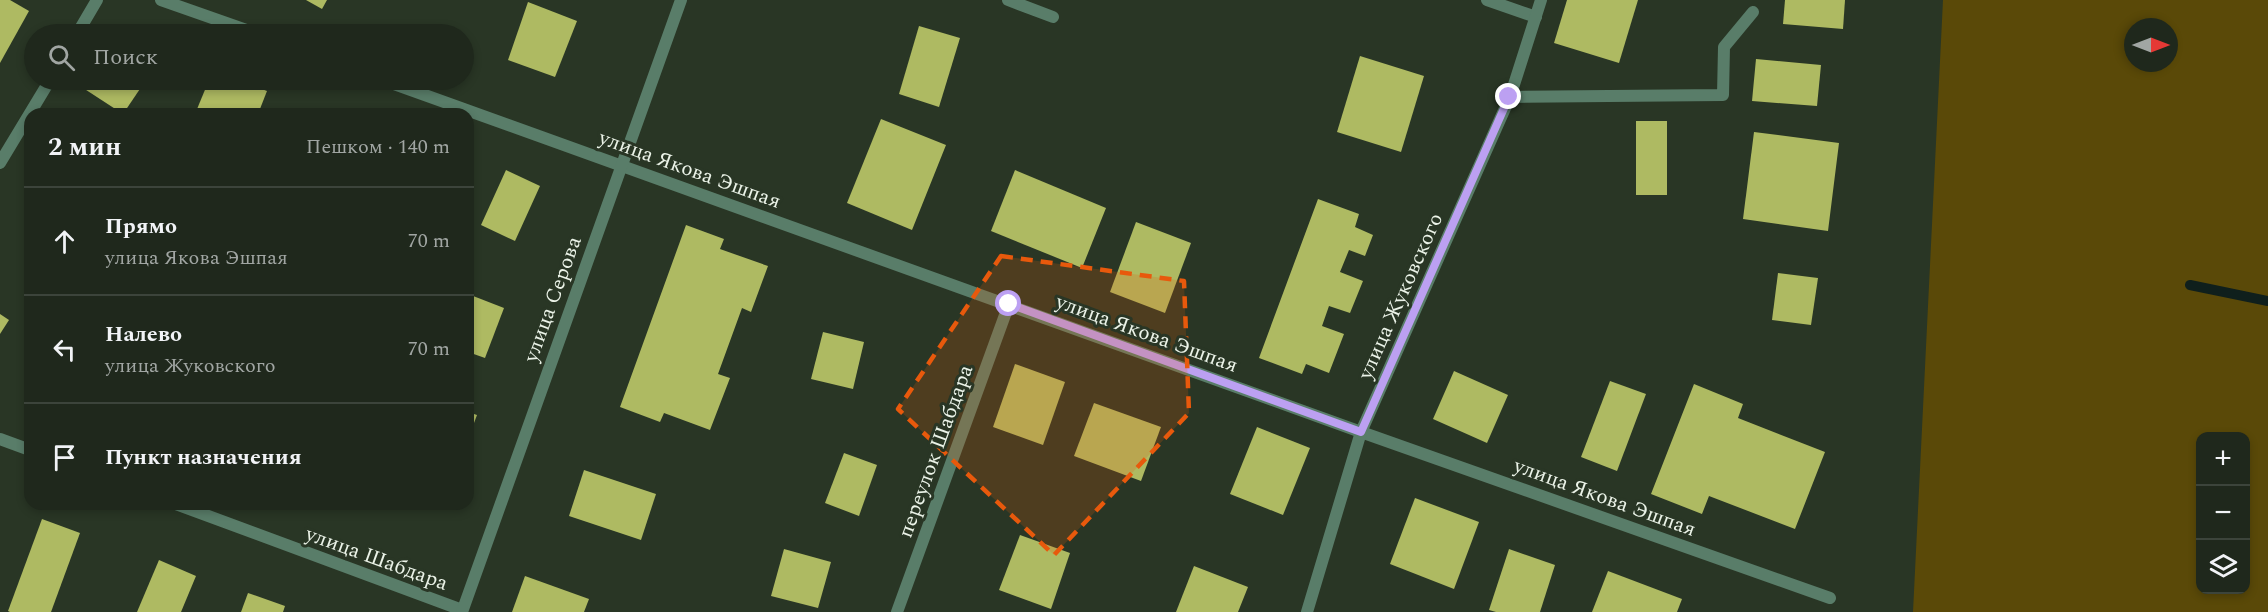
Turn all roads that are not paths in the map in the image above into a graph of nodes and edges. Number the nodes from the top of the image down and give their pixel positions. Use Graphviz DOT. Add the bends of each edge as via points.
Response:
graph roads {
  1 [pos="97,0"];
  2 [pos="161,0"];
  3 [pos="681,0"];
  4 [pos="1008,0"];
  5 [pos="1487,0"];
  6 [pos="1541,0"];
  7 [pos="1753,12"];
  8 [pos="1536,16"];
  9 [pos="1053,17"];
  10 [pos="83,24"];
  11 [pos="229,24"];
  12 [pos="44,90"];
  13 [pos="411,90"];
  14 [pos="1509,97"];
  15 [pos="33,108"];
  16 [pos="461,108"];
  17 [pos="474,112"];
  18 [pos="24,123"];
  19 [pos="0,163"];
  20 [pos="621,165"];
  21 [pos="1009,304"];
  22 [pos="1361,432"];
  23 [pos="0,439"];
  24 [pos="24,448"];
  25 [pos="192,510"];
  26 [pos="1830,598"];
  27 [pos="462,611"];
  28 [pos="897,612"];
  29 [pos="1307,612"];
  1 -- 10 [label="street"];
  2 -- 11 [label="street"];
  3 -- 20 [label="street, улица Серова"];
  4 -- 9 [label="street"];
  5 -- 8 [label="street"];
  6 -- 8 [label="street, улица Жуковского"];
  7 -- 14 [label="street" via="1724,46 1722,95"];
  8 -- 14 [label="street, улица Жуковского"];
  12 -- 15 [label="street"];
  13 -- 16 [label="street, улица Якова Эшпая"];
  14 -- 22 [label="street, улица Жуковского"];
  17 -- 20 [label="street, улица Якова Эшпая"];
  18 -- 19 [label="street"];
  20 -- 21 [label="street, улица Якова Эшпая"];
  20 -- 27 [label="street, улица Серова"];
  21 -- 22 [label="street, улица Якова Эшпая"];
  21 -- 28 [label="street, переулок Шабдара"];
  22 -- 26 [label="street, улица Якова Эшпая"];
  22 -- 29 [label="street, улица Жуковского"];
  23 -- 24 [label="street"];
  25 -- 27 [label="street, улица Шабдара"];
}
